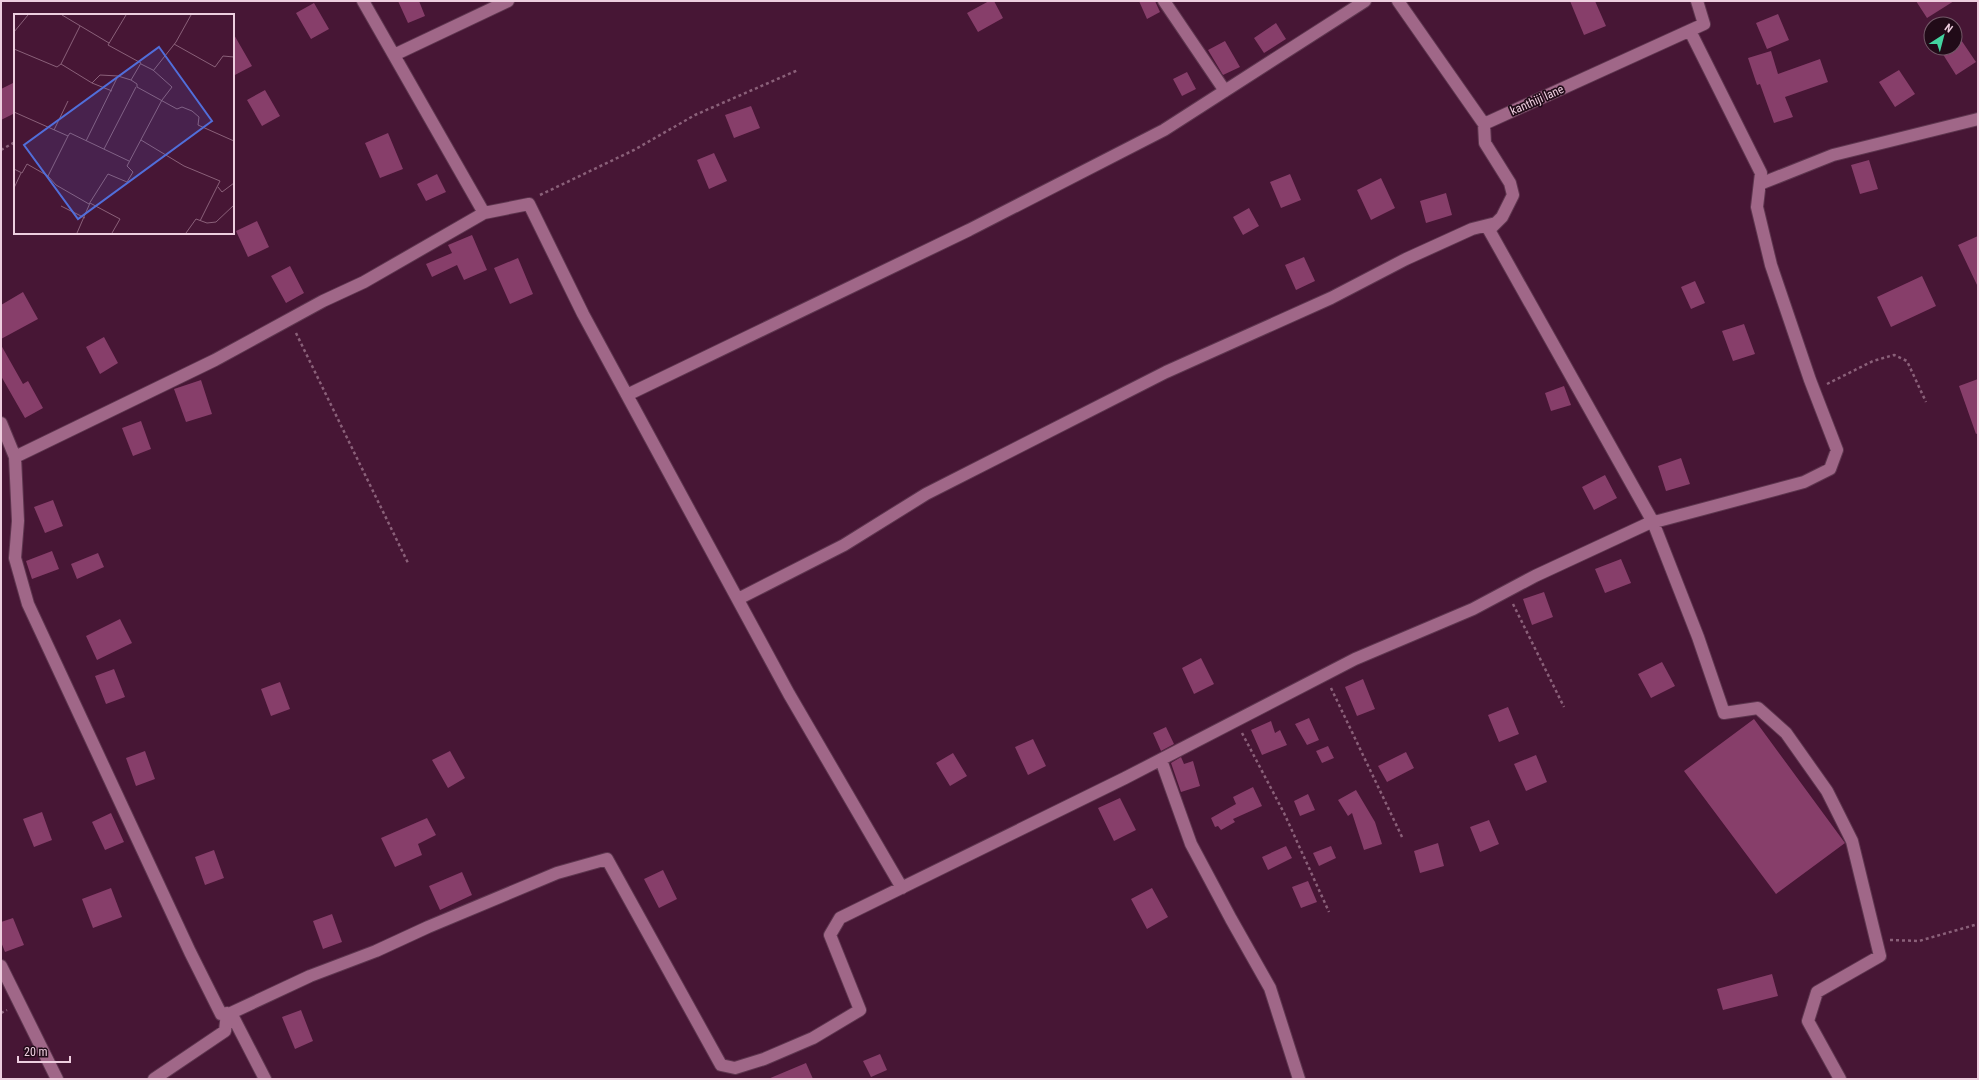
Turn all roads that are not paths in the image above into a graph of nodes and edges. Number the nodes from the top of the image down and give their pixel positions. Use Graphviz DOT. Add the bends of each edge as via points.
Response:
graph roads {
  1 [pos="363,1"];
  2 [pos="508,1"];
  3 [pos="1164,1"];
  4 [pos="1365,1"];
  5 [pos="1398,1"];
  6 [pos="1697,1"];
  7 [pos="1690,31"];
  8 [pos="394,55"];
  9 [pos="1225,90"];
  10 [pos="1978,119"];
  11 [pos="1484,124"];
  12 [pos="1760,184"];
  13 [pos="484,213"];
  14 [pos="1496,223"];
  15 [pos="627,395"];
  16 [pos="1,422"];
  17 [pos="15,457"];
  18 [pos="1653,522"];
  19 [pos="738,599"];
  20 [pos="1161,760"];
  21 [pos="902,888"];
  22 [pos="1,966"];
  23 [pos="229,1013"];
  24 [pos="57,1079"];
  25 [pos="154,1079"];
  26 [pos="265,1079"];
  27 [pos="1299,1079"];
  28 [pos="1840,1079"];
  1 -- 8 [label="street"];
  2 -- 8 [label="street"];
  3 -- 9 [label="street"];
  4 -- 9 [label="street"];
  5 -- 11 [label="street"];
  6 -- 7 [label="street, kanthiji lane" via="1704,24"];
  7 -- 11 [label="street, kanthiji lane"];
  7 -- 12 [label="street" via="1761,173"];
  8 -- 13 [label="street"];
  9 -- 15 [label="street" via="1164,130 969,230"];
  10 -- 12 [label="street" via="1833,155"];
  11 -- 14 [label="street" via="1485,143 1510,183 1513,195"];
  12 -- 18 [label="street" via="1757,207 1771,265 1837,450 1830,468 1804,482"];
  13 -- 15 [label="street" via="529,204 583,314"];
  13 -- 17 [label="street" via="364,282 215,360"];
  14 -- 18 [label="street" via="1489,230"];
  14 -- 19 [label="street" via="1465,232 1331,298 1166,372 926,494 844,545"];
  15 -- 19 [label="street"];
  16 -- 17 [label="street"];
  17 -- 23 [label="street" via="18,521 14,558 28,604 190,952 221,1014"];
  18 -- 20 [label="street" via="1535,576 1474,610 1355,659"];
  18 -- 28 [label="street" via="1698,637 1724,713 1758,708 1786,733 1827,791 1852,841 1880,956 1817,992 1808,1021"];
  19 -- 21 [label="street" via="789,694"];
  20 -- 21 [label="street"];
  20 -- 27 [label="street" via="1191,844 1270,988"];
  21 -- 23 [label="street" via="840,918 830,936 860,1010 813,1038 764,1059 735,1068 721,1065 607,859 557,873 376,951 310,976"];
  22 -- 24 [label="street"];
  23 -- 25 [label="street" via="225,1031"];
  23 -- 26 [label="street"];
}
